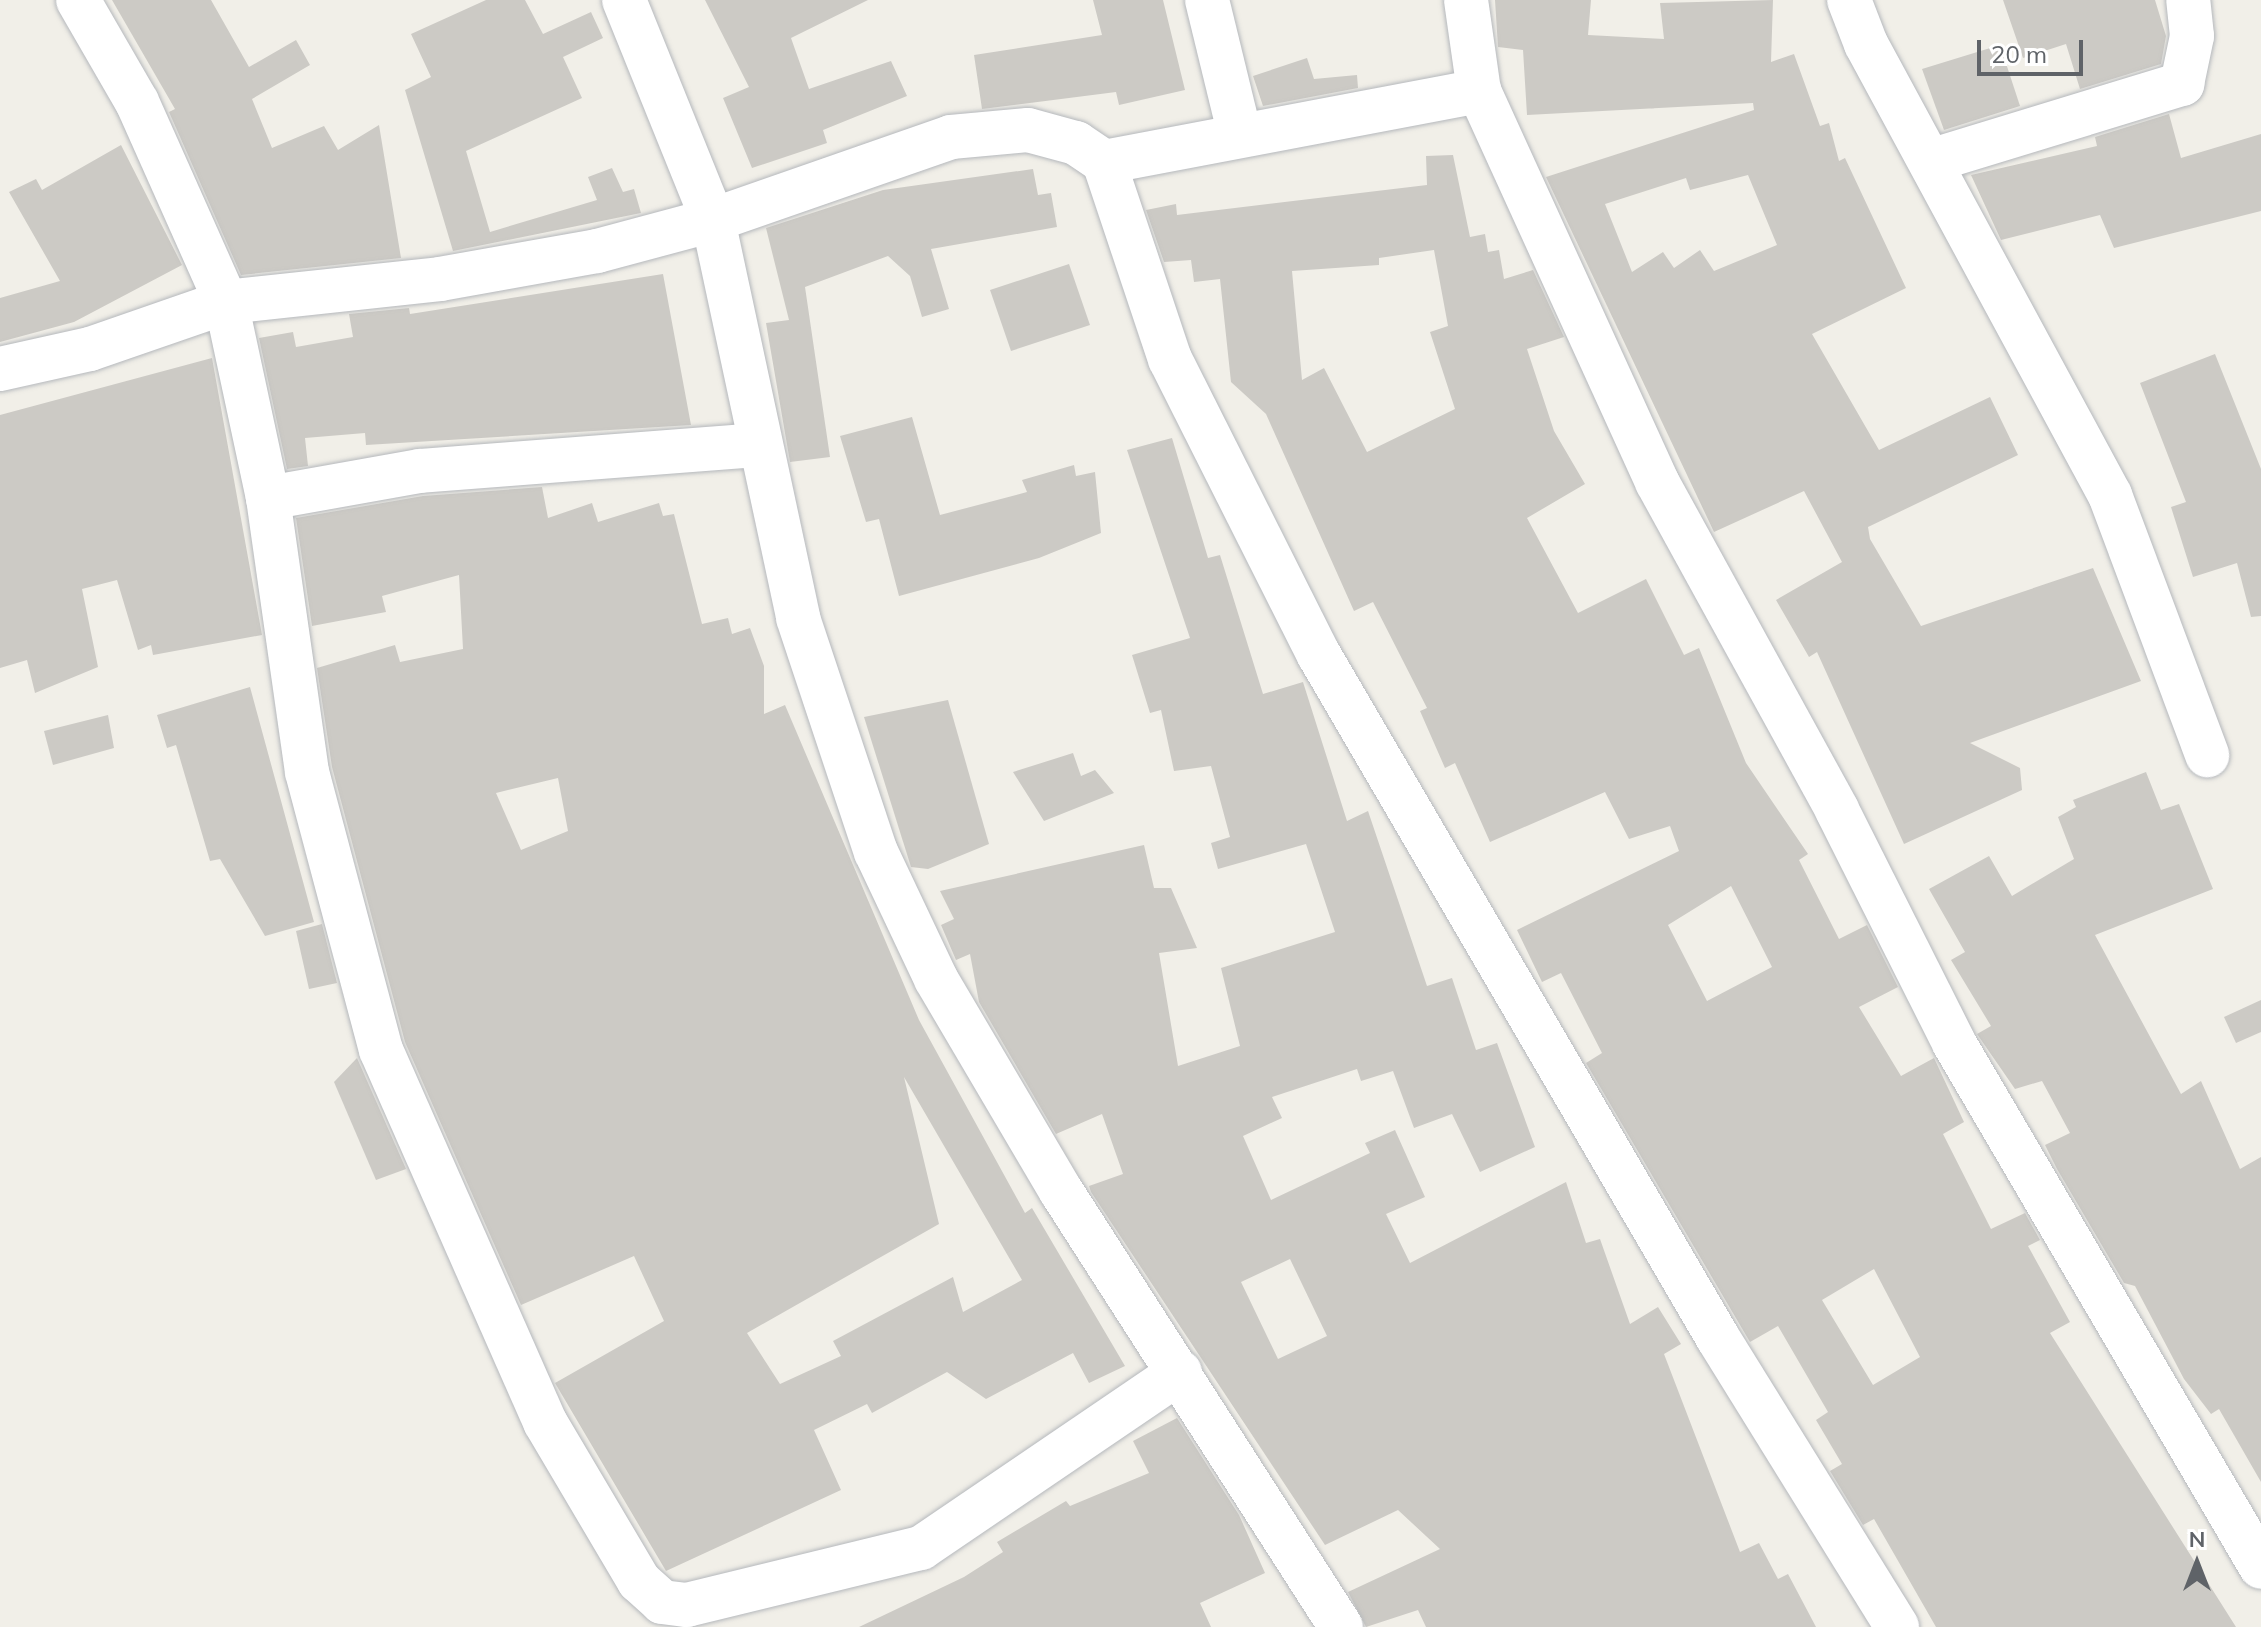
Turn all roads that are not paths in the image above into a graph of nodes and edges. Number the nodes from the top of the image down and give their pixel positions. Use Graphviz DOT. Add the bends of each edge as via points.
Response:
graph roads {
  1 [pos="78,0"];
  2 [pos="624,0"];
  3 [pos="1207,0"];
  4 [pos="1466,0"];
  5 [pos="1849,0"];
  6 [pos="2188,0"];
  7 [pos="1479,91"];
  8 [pos="1239,131"];
  9 [pos="1930,161"];
  10 [pos="1104,162"];
  11 [pos="713,220"];
  12 [pos="226,302"];
  13 [pos="0,369"];
  14 [pos="757,445"];
  15 [pos="268,498"];
  16 [pos="2207,755"];
  17 [pos="1180,1372"];
  18 [pos="2261,1567"];
  19 [pos="668,1616"];
  20 [pos="1341,1627"];
  21 [pos="1897,1627"];
  1 -- 12 [label="street" via="137,102"];
  2 -- 11 [label="street"];
  3 -- 8 [label="street"];
  4 -- 7 [label="street"];
  5 -- 9 [label="street"];
  6 -- 9 [label="street" via="2192,36 2182,84"];
  7 -- 8 [label="street"];
  7 -- 18 [label="street" via="1657,482 1745,654 1837,810 1954,1043"];
  8 -- 10 [label="street"];
  9 -- 16 [label="street" via="2110,495"];
  10 -- 11 [label="street" via="1076,143 1028,130 988,130"];
  10 -- 21 [label="street" via="1170,359 1319,655 1704,1314"];
  11 -- 12 [label="street" via="440,279"];
  11 -- 14 [label="street"];
  12 -- 13 [label="street" via="90,349"];
  12 -- 15 [label="street"];
  14 -- 15 [label="street" via="420,471"];
  14 -- 17 [label="street" via="829,722 876,852 936,979"];
  15 -- 19 [label="street" via="307,772 381,1050 545,1422 639,1581"];
  17 -- 19 [label="street" via="921,1548"];
  17 -- 20 [label="street"];
}
